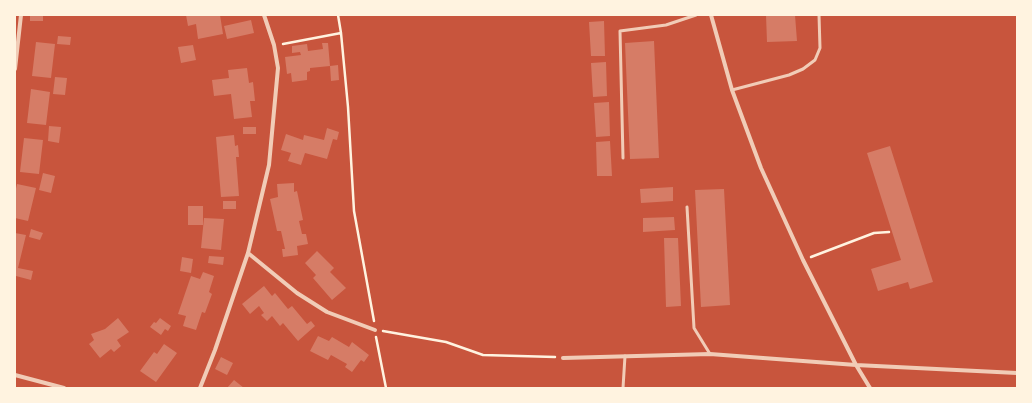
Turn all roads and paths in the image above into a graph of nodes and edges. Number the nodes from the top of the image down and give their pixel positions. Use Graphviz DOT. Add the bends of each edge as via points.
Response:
graph roads {
  1 [pos="21,15"];
  2 [pos="264,15"];
  3 [pos="338,15"];
  4 [pos="696,15"];
  5 [pos="711,15"];
  6 [pos="819,15"];
  7 [pos="341,33"];
  8 [pos="16,43"];
  9 [pos="274,45"];
  10 [pos="15,69"];
  11 [pos="732,90"];
  12 [pos="623,158"];
  13 [pos="687,207"];
  14 [pos="889,232"];
  15 [pos="248,253"];
  16 [pos="803,260"];
  17 [pos="375,330"];
  18 [pos="710,354"];
  19 [pos="625,356"];
  20 [pos="563,358"];
  21 [pos="856,365"];
  22 [pos="1017,373"];
  23 [pos="15,375"];
  24 [pos="64,388"];
  25 [pos="200,388"];
  26 [pos="386,388"];
  27 [pos="623,388"];
  28 [pos="870,388"];
  1 -- 8 [label="street"];
  2 -- 9 [label="street"];
  3 -- 7 [label="path"];
  4 -- 12 [label="lane" via="666,25 620,31"];
  5 -- 11 [label="street"];
  6 -- 11 [label="lane" via="820,48 815,60 789,75"];
  7 -- 9 [label="path"];
  7 -- 17 [label="path" via="354,211"];
  8 -- 10 [label="street"];
  9 -- 15 [label="street" via="278,68 269,165"];
  11 -- 16 [label="street" via="762,168"];
  13 -- 18 [label="lane" via="694,328"];
  14 -- 16 [label="path" via="874,233"];
  15 -- 17 [label="street" via="297,293 327,312"];
  15 -- 25 [label="street"];
  16 -- 21 [label="street"];
  17 -- 20 [label="path" via="446,342 483,355"];
  17 -- 26 [label="path"];
  18 -- 19 [label="street"];
  18 -- 21 [label="street"];
  19 -- 20 [label="street"];
  19 -- 27 [label="lane"];
  21 -- 22 [label="street"];
  21 -- 28 [label="street"];
  23 -- 24 [label="street"];
}
